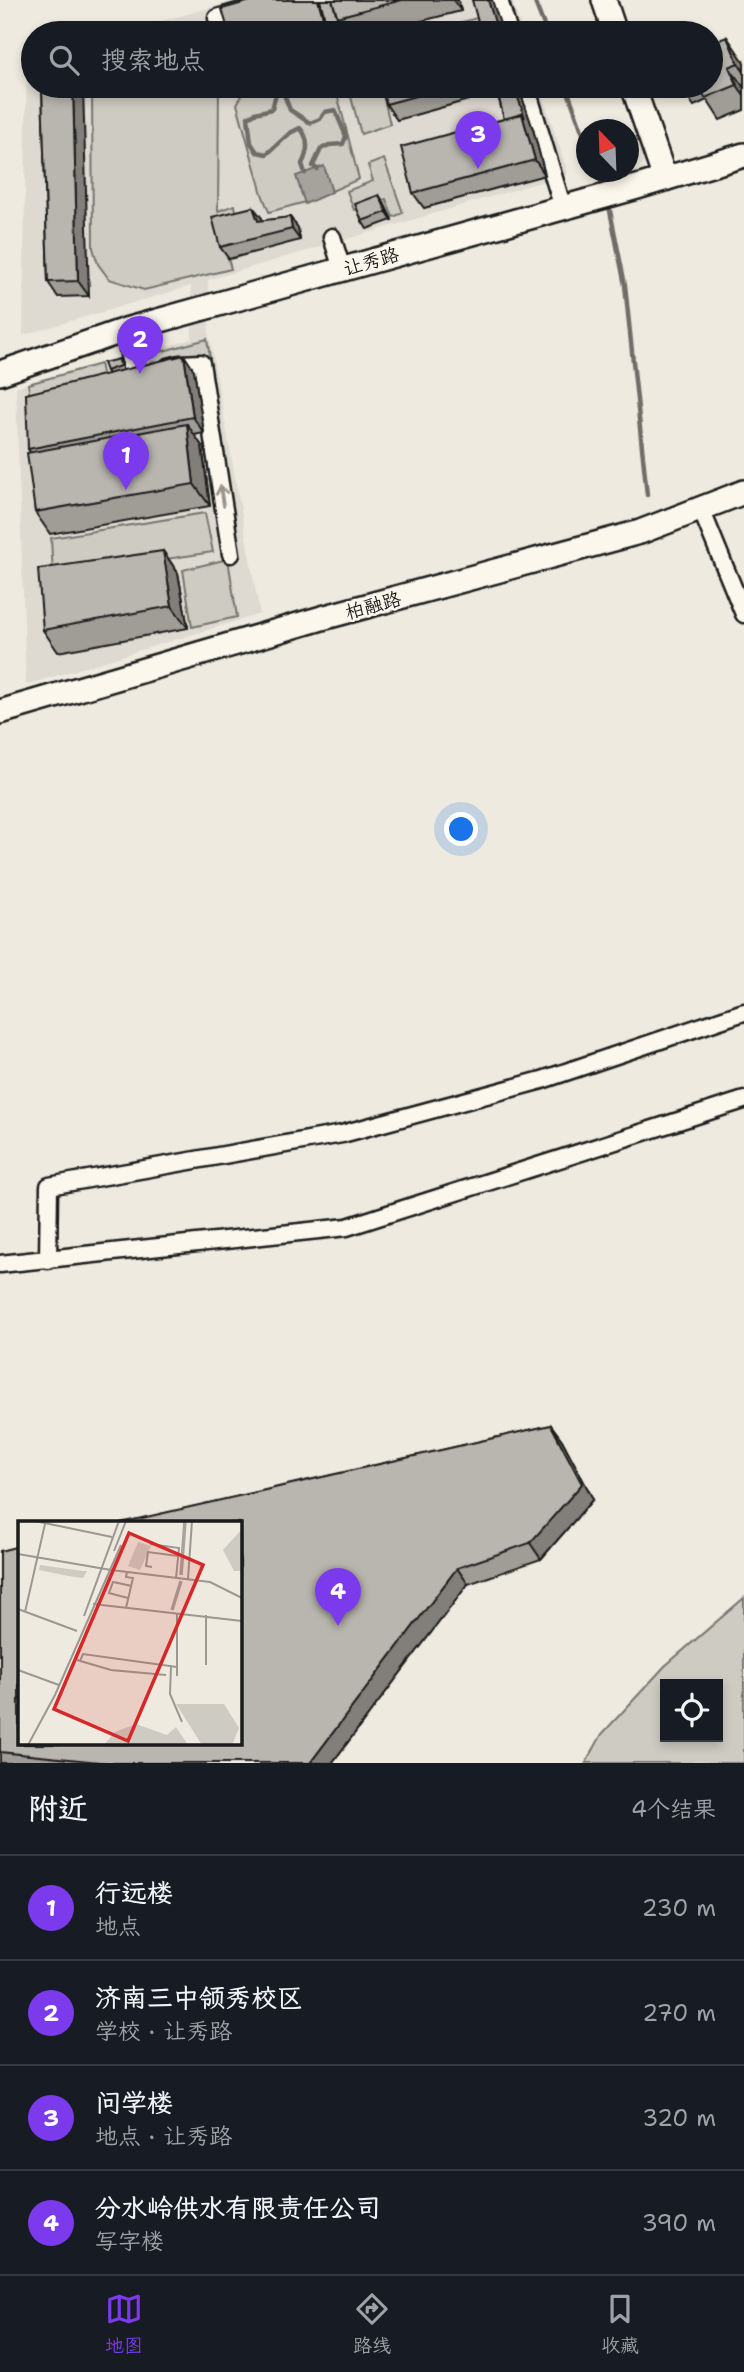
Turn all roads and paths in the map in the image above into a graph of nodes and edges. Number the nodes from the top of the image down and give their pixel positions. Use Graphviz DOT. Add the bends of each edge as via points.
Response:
graph roads {
  1 [pos="279,0"];
  2 [pos="499,0"];
  3 [pos="604,0"];
  4 [pos="216,18"];
  5 [pos="505,21"];
  6 [pos="611,21"];
  7 [pos="530,98"];
  8 [pos="637,98"];
  9 [pos="744,155"];
  10 [pos="665,179"];
  11 [pos="564,208"];
  12 [pos="332,237"];
  13 [pos="342,269"];
  14 [pos="125,330"];
  15 [pos="0,373"];
  16 [pos="744,492"];
  17 [pos="701,509"];
  18 [pos="231,554"];
  19 [pos="744,614"];
  20 [pos="0,712"];
  21 [pos="744,1012"];
  22 [pos="744,1100"];
  23 [pos="48,1260"];
  24 [pos="0,1264"];
  1 -- 4 [label="street"];
  2 -- 5 [label="street"];
  3 -- 6 [label="street"];
  7 -- 11 [label="street"];
  8 -- 10 [label="street"];
  9 -- 10 [label="street, 让秀路"];
  10 -- 11 [label="street, 让秀路"];
  11 -- 13 [label="street, 让秀路"];
  12 -- 13 [label="street"];
  13 -- 14 [label="street, 让秀路"];
  14 -- 15 [label="street, 让秀路"];
  18 -- 14 [label="street, one-way" via="201,363 180,364 133,379"];
  16 -- 17 [label="street, 柏融路"];
  17 -- 19 [label="street"];
  17 -- 20 [label="street, 柏融路" via="640,532"];
  21 -- 23 [label="street" via="542,1080 342,1135 49,1186"];
  22 -- 23 [label="street" via="346,1227"];
  23 -- 24 [label="street"];
}
